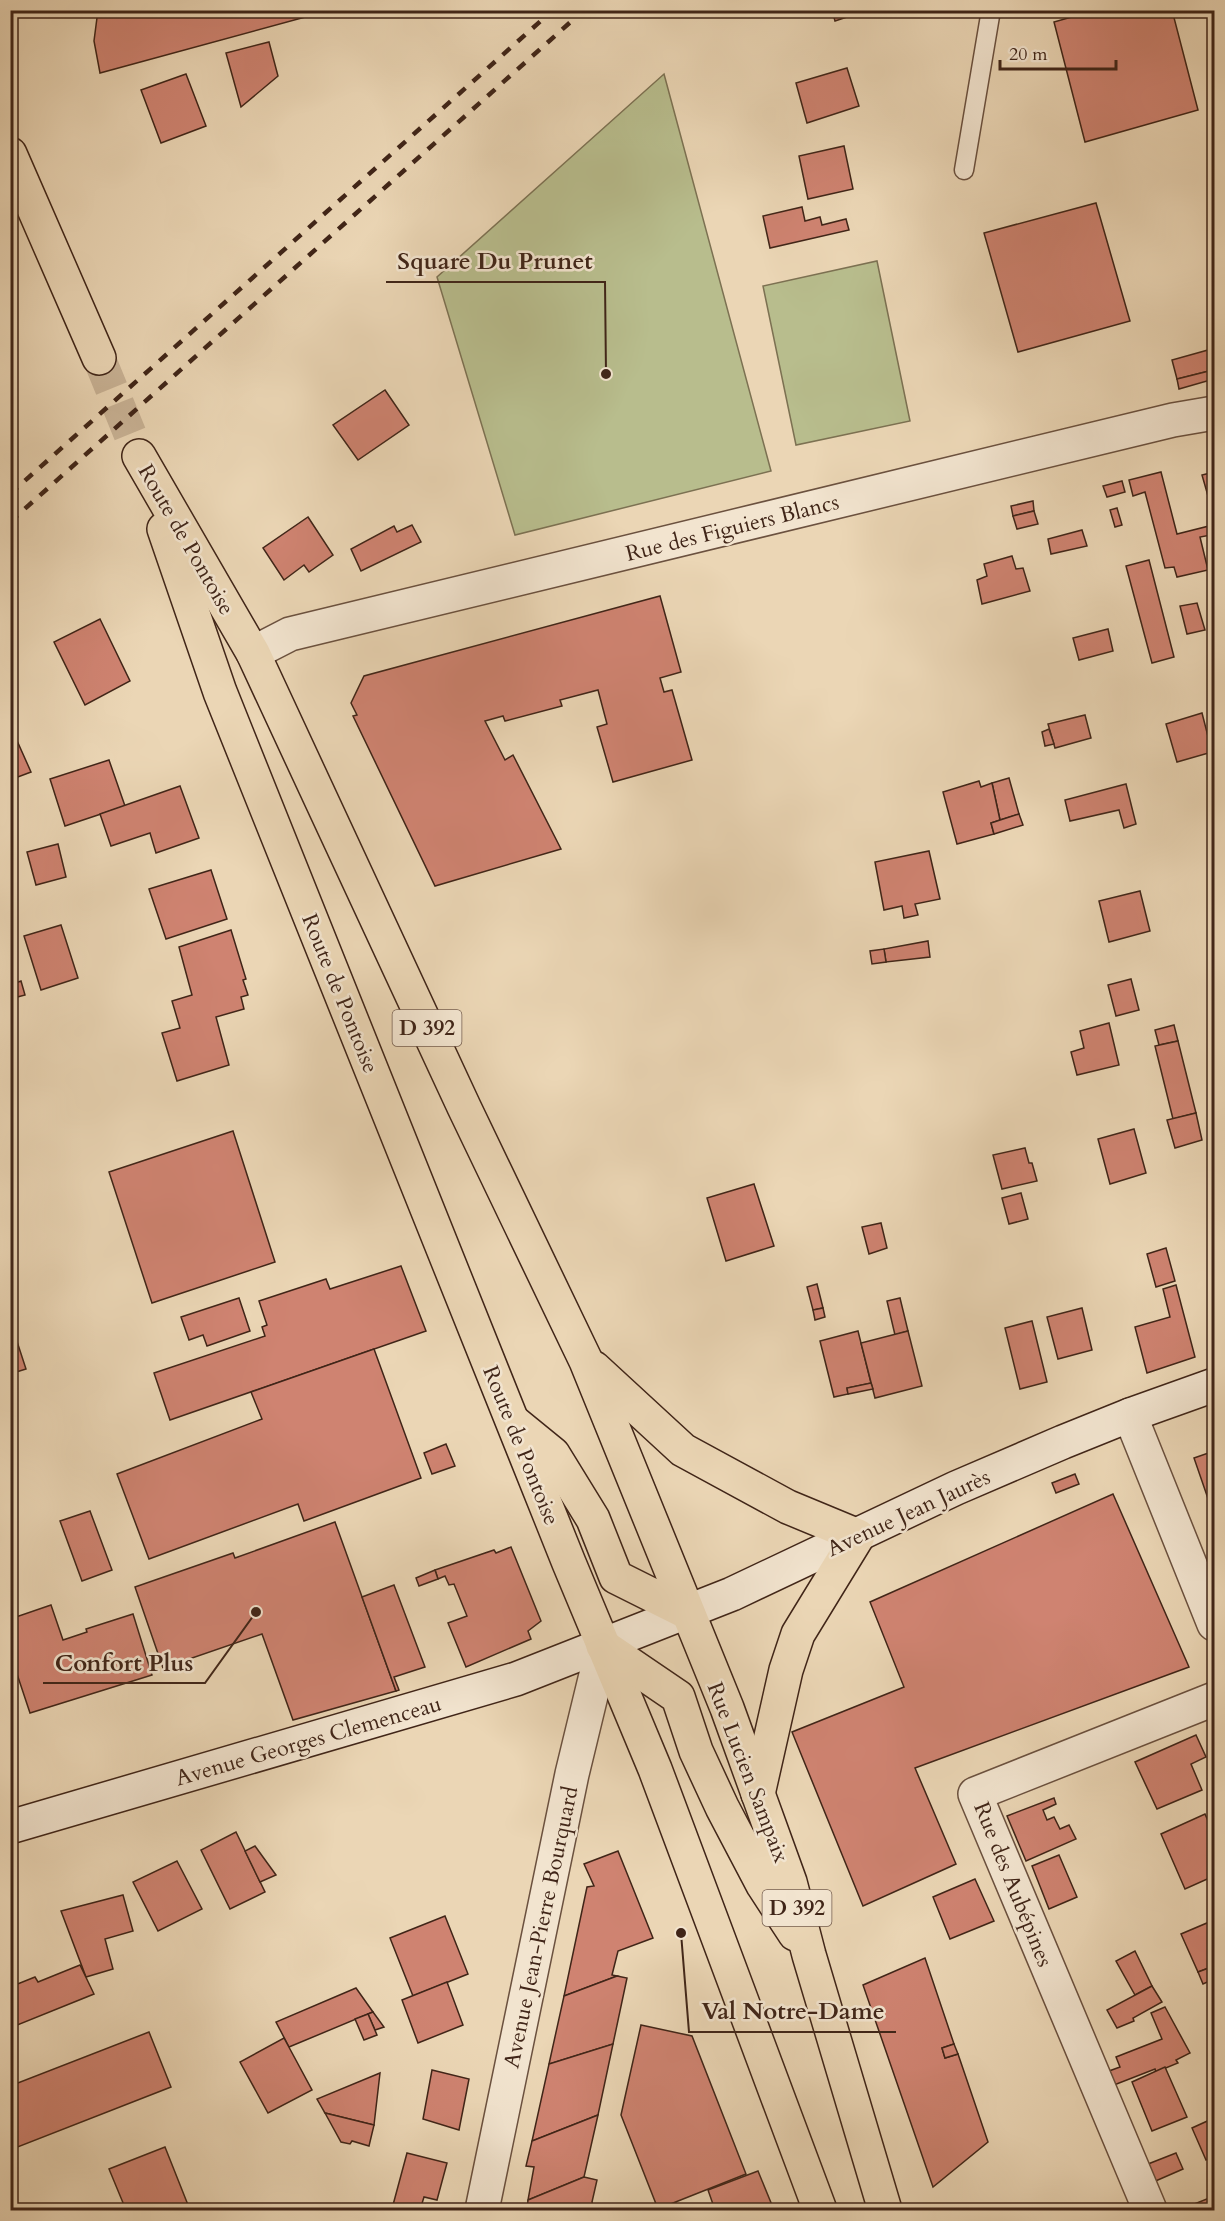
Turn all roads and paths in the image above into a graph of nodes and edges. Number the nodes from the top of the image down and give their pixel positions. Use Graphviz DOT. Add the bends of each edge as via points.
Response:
graph roads {
  1 [pos="991,10"];
  2 [pos="10,154"];
  3 [pos="964,170"];
  4 [pos="99,358"];
  5 [pos="1215,413"];
  6 [pos="253,653"];
  7 [pos="586,1361"];
  8 [pos="1215,1385"];
  9 [pos="1130,1415"];
  10 [pos="512,1420"];
  11 [pos="858,1536"];
  12 [pos="688,1613"];
  13 [pos="1215,1624"];
  14 [pos="603,1646"];
  15 [pos="1215,1699"];
  16 [pos="758,1794"];
  17 [pos="10,1827"];
  18 [pos="809,1955"];
  19 [pos="482,2211"];
  20 [pos="820,2211"];
  21 [pos="885,2211"];
  22 [pos="1150,2211"];
  1 -- 3 [label="lane"];
  2 -- 4 [label="main road"];
  5 -- 6 [label="street, Rue des Figuiers Blancs" via="290,634"];
  6 -- 7 [label="main road, Route de Pontoise / D 392"];
  6 -- 10 [label="main road, Route de Pontoise / D 392" via="140,456 220,692"];
  7 -- 11 [label="main road" via="683,1450 788,1507"];
  7 -- 12 [label="main road, Route de Pontoise / D 392"];
  8 -- 9 [label="street, Avenue Jean Jaurès"];
  9 -- 11 [label="street, Avenue Jean Jaurès" via="956,1488"];
  9 -- 13 [label="street"];
  10 -- 12 [label="main road" via="553,1454 593,1519 616,1577"];
  10 -- 14 [label="main road, Route de Pontoise / D 392"];
  11 -- 12 [label="street, Avenue Jean Jaurès"];
  11 -- 16 [label="main road" via="798,1634"];
  12 -- 14 [label="street, Avenue Jean Jaurès"];
  12 -- 16 [label="main road, Rue Lucien Sampaix / D 392"];
  14 -- 17 [label="street, Avenue Georges Clemenceau" via="516,1679"];
  14 -- 18 [label="main road" via="678,1697 696,1751 722,1807 763,1886"];
  14 -- 19 [label="street, Avenue Jean-Pierre Bourquard" via="574,1764"];
  14 -- 20 [label="main road, D 392" via="655,1769"];
  15 -- 22 [label="street, Rue des Aubépines" via="975,1794"];
  16 -- 18 [label="main road, Rue Lucien Sampaix / D 392" via="790,1881"];
  18 -- 21 [label="main road, Rue Lucien Sampaix / D 392"];
}
